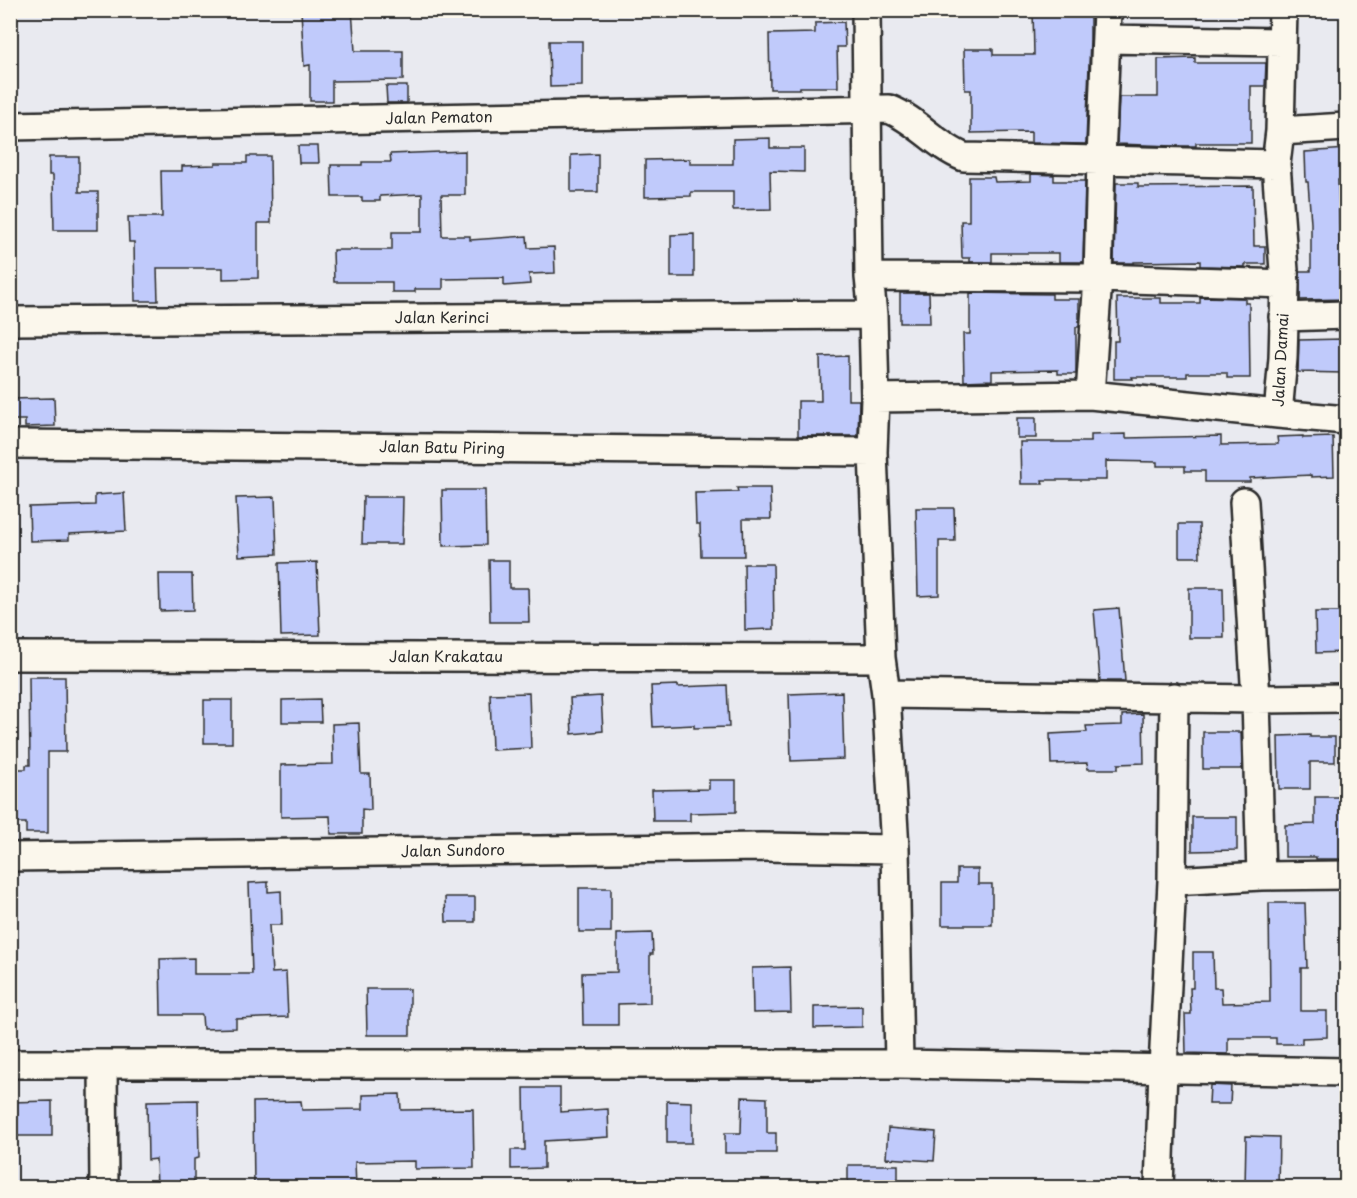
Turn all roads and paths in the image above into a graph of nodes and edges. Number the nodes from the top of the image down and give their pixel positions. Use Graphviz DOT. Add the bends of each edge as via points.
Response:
graph roads {
  1 [pos="866,10"];
  2 [pos="1107,10"];
  3 [pos="1283,10"];
  4 [pos="1106,39"];
  5 [pos="1282,42"];
  6 [pos="867,110"];
  7 [pos="10,126"];
  8 [pos="1347,127"];
  9 [pos="1280,131"];
  10 [pos="1101,159"];
  11 [pos="1276,164"];
  12 [pos="869,277"];
  13 [pos="1098,278"];
  14 [pos="1285,284"];
  15 [pos="873,315"];
  16 [pos="1347,315"];
  17 [pos="1283,317"];
  18 [pos="10,321"];
  19 [pos="1090,395"];
  20 [pos="875,398"];
  21 [pos="1278,414"];
  22 [pos="1347,420"];
  23 [pos="10,444"];
  24 [pos="873,452"];
  25 [pos="1244,502"];
  26 [pos="10,656"];
  27 [pos="882,658"];
  28 [pos="886,694"];
  29 [pos="1174,697"];
  30 [pos="1347,698"];
  31 [pos="1256,699"];
  32 [pos="895,849"];
  33 [pos="10,857"];
  34 [pos="1347,875"];
  35 [pos="1261,876"];
  36 [pos="1172,881"];
  37 [pos="10,1064"];
  38 [pos="103,1065"];
  39 [pos="899,1065"];
  40 [pos="1162,1069"];
  41 [pos="1347,1072"];
  42 [pos="104,1188"];
  43 [pos="1159,1188"];
  1 -- 6 [label="street"];
  2 -- 4 [label="street"];
  3 -- 5 [label="street, Jalan Damai"];
  4 -- 5 [label="street"];
  4 -- 10 [label="street"];
  5 -- 9 [label="street, Jalan Damai"];
  6 -- 7 [label="street, Jalan Pematon"];
  6 -- 10 [label="street, Jalan Pematon" via="901,114 951,152 964,157"];
  6 -- 12 [label="street"];
  8 -- 9 [label="street"];
  9 -- 11 [label="street, Jalan Damai"];
  10 -- 11 [label="street, Jalan Pematon"];
  10 -- 13 [label="street"];
  11 -- 14 [label="street, Jalan Damai"];
  12 -- 13 [label="street"];
  12 -- 15 [label="street"];
  13 -- 14 [label="street"];
  13 -- 19 [label="street"];
  14 -- 17 [label="street, Jalan Damai"];
  15 -- 18 [label="street, Jalan Kerinci"];
  15 -- 20 [label="street"];
  16 -- 17 [label="street"];
  17 -- 21 [label="street, Jalan Damai"];
  19 -- 20 [label="street, Jalan Damai"];
  19 -- 21 [label="street, Jalan Damai"];
  20 -- 24 [label="street"];
  21 -- 22 [label="street"];
  23 -- 24 [label="street, Jalan Batu Piring"];
  24 -- 27 [label="street"];
  25 -- 31 [label="street"];
  26 -- 27 [label="street, Jalan Krakatau"];
  27 -- 28 [label="street"];
  28 -- 29 [label="street"];
  28 -- 32 [label="street"];
  29 -- 31 [label="street"];
  29 -- 36 [label="street"];
  30 -- 31 [label="street"];
  31 -- 35 [label="street"];
  32 -- 33 [label="street, Jalan Sundoro" via="762,847"];
  32 -- 39 [label="street"];
  34 -- 35 [label="street"];
  35 -- 36 [label="street"];
  36 -- 40 [label="street"];
  37 -- 38 [label="street"];
  38 -- 39 [label="street"];
  38 -- 42 [label="street"];
  39 -- 40 [label="street"];
  40 -- 41 [label="street"];
  40 -- 43 [label="street"];
}
